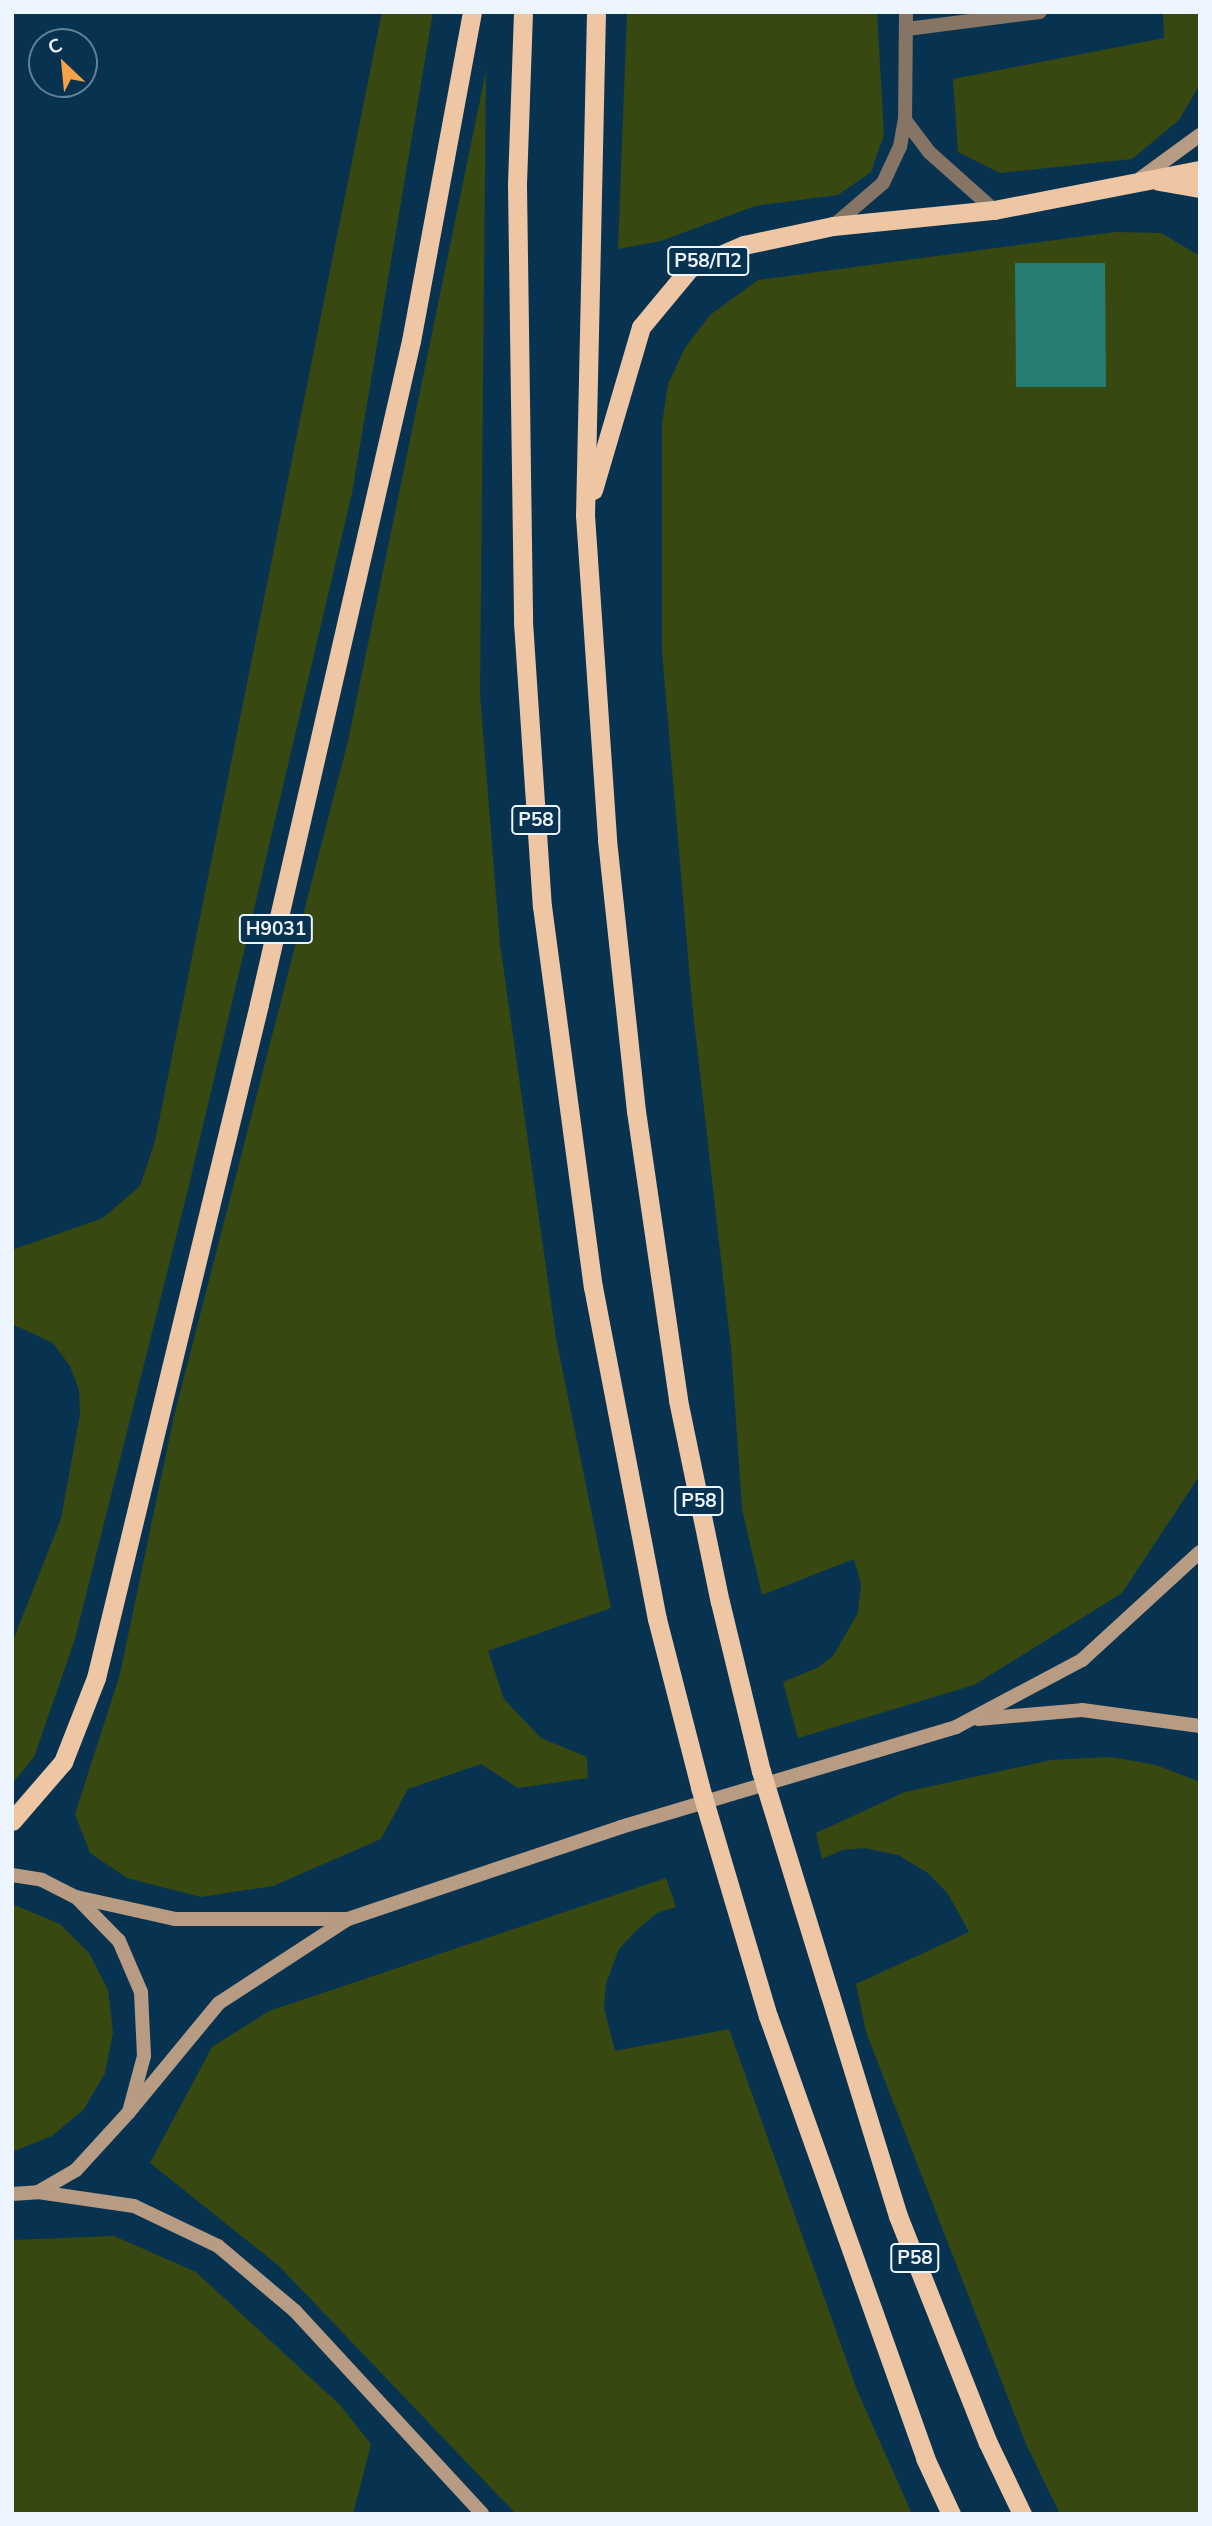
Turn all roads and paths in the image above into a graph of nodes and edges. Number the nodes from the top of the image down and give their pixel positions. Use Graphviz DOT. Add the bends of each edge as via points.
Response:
graph roads {
  1 [pos="471,12"];
  2 [pos="523,12"];
  3 [pos="596,12"];
  4 [pos="906,12"];
  5 [pos="1040,12"];
  6 [pos="907,29"];
  7 [pos="905,120"];
  8 [pos="1200,135"];
  9 [pos="1200,170"];
  10 [pos="1141,178"];
  11 [pos="1200,188"];
  12 [pos="994,210"];
  13 [pos="833,226"];
  14 [pos="585,515"];
  15 [pos="1200,1552"];
  16 [pos="974,1720"];
  17 [pos="1200,1726"];
  18 [pos="12,1821"];
  19 [pos="12,1875"];
  20 [pos="76,1897"];
  21 [pos="348,1919"];
  22 [pos="129,2112"];
  23 [pos="38,2192"];
  24 [pos="12,2194"];
  25 [pos="482,2514"];
  26 [pos="951,2514"];
  27 [pos="1022,2514"];
  1 -- 18 [label="highway, Н9031" via="411,341 259,1004 96,1678 63,1762"];
  2 -- 26 [label="highway, Р58, bridge" via="517,185 523,622 542,906 593,1287 657,1619 700,1787 768,2016 925,2458"];
  3 -- 14 [label="highway, Р58"];
  4 -- 6 [label="lane"];
  5 -- 6 [label="lane"];
  6 -- 7 [label="lane"];
  7 -- 12 [label="lane" via="929,152"];
  7 -- 13 [label="lane" via="900,147 883,183"];
  8 -- 10 [label="main road, Р58/П2"];
  9 -- 10 [label="highway, Р58/П2"];
  10 -- 11 [label="highway, Р58/П2"];
  10 -- 12 [label="highway, Р58/П2"];
  12 -- 13 [label="highway, Р58/П2"];
  13 -- 14 [label="highway, Р58/П2" via="744,245 690,268 641,327"];
  14 -- 27 [label="highway, Р58, bridge" via="607,840 636,1111 678,1400 720,1602 761,1771 898,2216 988,2443"];
  15 -- 16 [label="main road" via="1082,1660"];
  16 -- 17 [label="main road" via="1082,1710"];
  16 -- 21 [label="main road" via="621,1827"];
  19 -- 20 [label="main road" via="42,1880"];
  20 -- 21 [label="main road" via="175,1919"];
  20 -- 22 [label="main road" via="119,1941 141,1992 144,2056"];
  21 -- 22 [label="main road" via="219,2003"];
  22 -- 23 [label="main road" via="76,2170"];
  23 -- 24 [label="main road"];
  23 -- 25 [label="main road" via="134,2206 218,2246 295,2311"];
}
